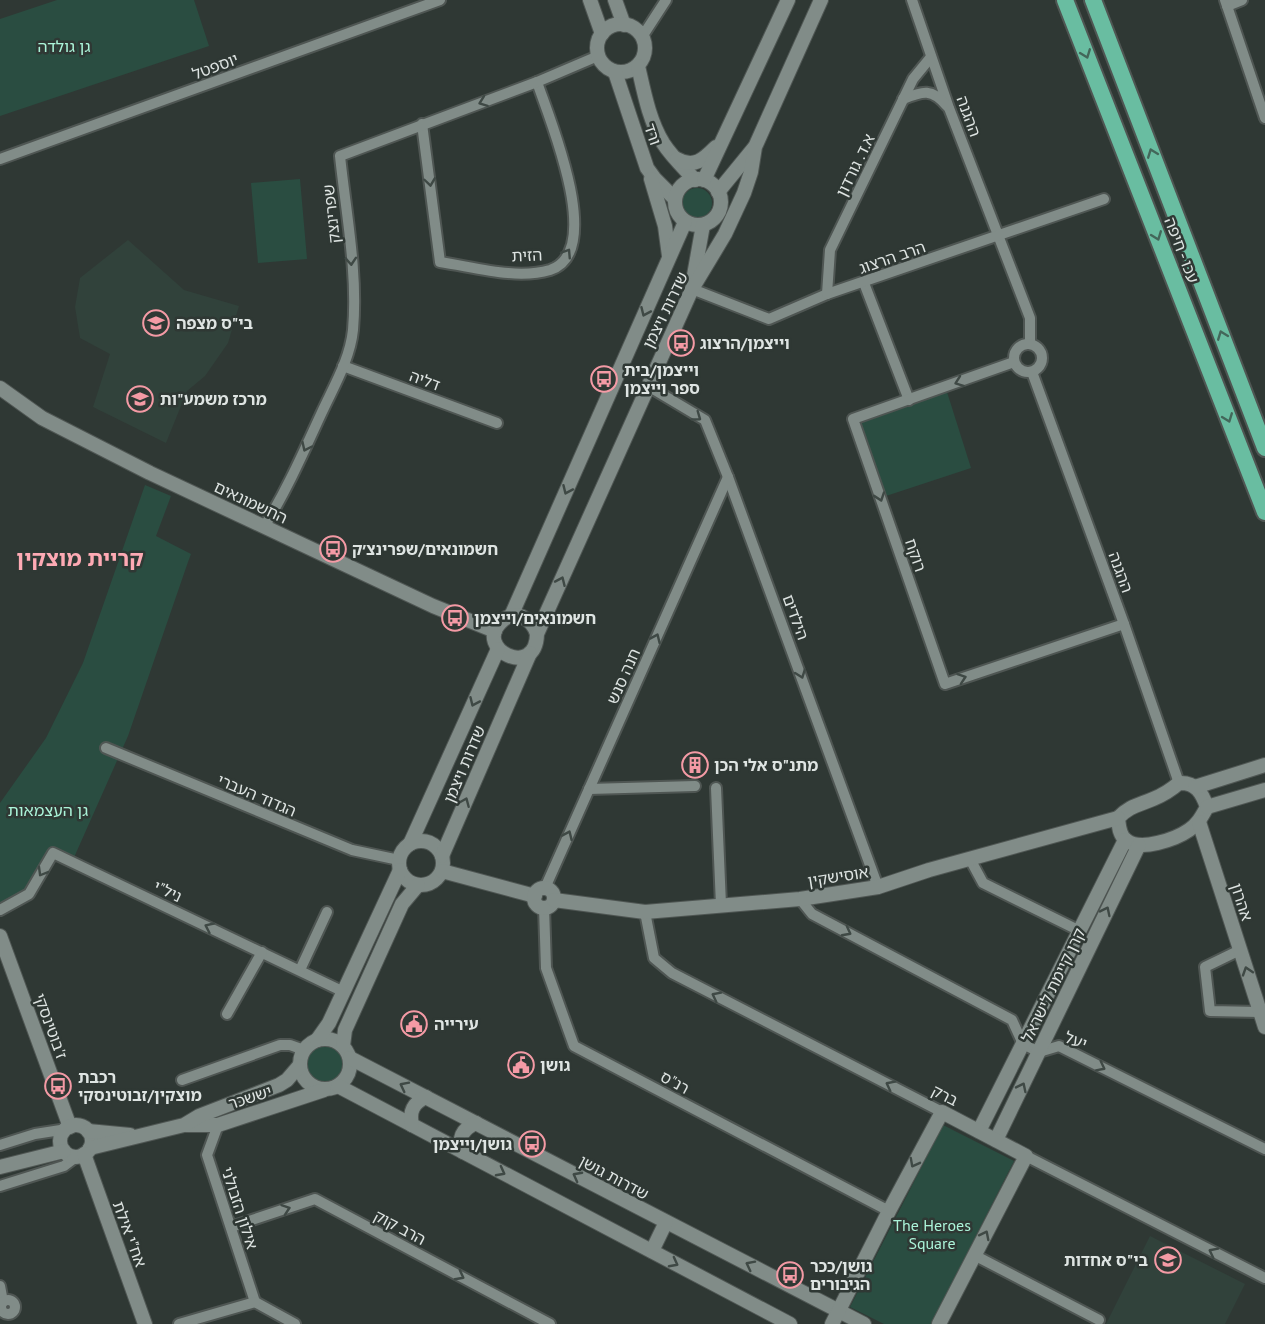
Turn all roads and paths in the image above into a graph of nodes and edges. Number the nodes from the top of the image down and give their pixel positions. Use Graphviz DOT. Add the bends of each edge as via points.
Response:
graph roads {
  1 [pos="440,0"];
  2 [pos="590,0"];
  3 [pos="615,0"];
  4 [pos="666,0"];
  5 [pos="788,0"];
  6 [pos="821,0"];
  7 [pos="912,0"];
  8 [pos="1065,0"];
  9 [pos="1093,0"];
  10 [pos="1242,0"];
  11 [pos="1226,3"];
  12 [pos="624,25"];
  13 [pos="602,34"];
  14 [pos="642,37"];
  15 [pos="598,56"];
  16 [pos="931,57"];
  17 [pos="638,66"];
  18 [pos="615,72"];
  19 [pos="537,82"];
  20 [pos="903,99"];
  21 [pos="950,108"];
  22 [pos="1265,118"];
  23 [pos="422,124"];
  24 [pos="723,139"];
  25 [pos="755,147"];
  26 [pos="673,157"];
  27 [pos="0,159"];
  28 [pos="647,168"];
  29 [pos="699,180"];
  30 [pos="718,192"];
  31 [pos="675,199"];
  32 [pos="1104,199"];
  33 [pos="685,222"];
  34 [pos="703,225"];
  35 [pos="997,235"];
  36 [pos="669,258"];
  37 [pos="864,283"];
  38 [pos="692,289"];
  39 [pos="827,294"];
  40 [pos="1030,344"];
  41 [pos="1014,362"];
  42 [pos="343,366"];
  43 [pos="1032,372"];
  44 [pos="648,386"];
  45 [pos="0,388"];
  46 [pos="909,400"];
  47 [pos="497,423"];
  48 [pos="1265,448"];
  49 [pos="728,477"];
  50 [pos="1265,512"];
  51 [pos="264,527"];
  52 [pos="512,616"];
  53 [pos="1124,624"];
  54 [pos="495,632"];
  55 [pos="537,634"];
  56 [pos="498,649"];
  57 [pos="530,652"];
  58 [pos="106,748"];
  59 [pos="1265,765"];
  60 [pos="1179,783"];
  61 [pos="695,786"];
  62 [pos="1195,787"];
  63 [pos="716,788"];
  64 [pos="589,789"];
  65 [pos="1265,790"];
  66 [pos="1207,807"];
  67 [pos="1118,818"];
  68 [pos="1199,822"];
  69 [pos="1132,842"];
  70 [pos="410,844"];
  71 [pos="442,856"];
  72 [pos="970,859"];
  73 [pos="399,865"];
  74 [pos="442,871"];
  75 [pos="418,885"];
  76 [pos="878,887"];
  77 [pos="540,892"];
  78 [pos="800,899"];
  79 [pos="549,904"];
  80 [pos="721,905"];
  81 [pos="0,910"];
  82 [pos="327,912"];
  83 [pos="645,912"];
  84 [pos="1080,931"];
  85 [pos="0,936"];
  86 [pos="1240,950"];
  87 [pos="262,952"];
  88 [pos="300,970"];
  89 [pos="344,992"];
  90 [pos="1260,1012"];
  91 [pos="227,1014"];
  92 [pos="1265,1027"];
  93 [pos="317,1040"];
  94 [pos="1023,1044"];
  95 [pos="304,1050"];
  96 [pos="346,1052"];
  97 [pos="1039,1052"];
  98 [pos="300,1066"];
  99 [pos="182,1080"];
  100 [pos="331,1088"];
  101 [pos="426,1097"];
  102 [pos="942,1112"];
  103 [pos="476,1123"];
  104 [pos="184,1125"];
  105 [pos="218,1125"];
  106 [pos="412,1125"];
  107 [pos="979,1131"];
  108 [pos="141,1136"];
  109 [pos="996,1140"];
  110 [pos="73,1143"];
  111 [pos="0,1145"];
  112 [pos="1265,1149"];
  113 [pos="463,1152"];
  114 [pos="1026,1156"];
  115 [pos="0,1167"];
  116 [pos="0,1186"];
  117 [pos="889,1211"];
  118 [pos="666,1222"];
  119 [pos="231,1227"];
  120 [pos="652,1251"];
  121 [pos="974,1255"];
  122 [pos="1265,1278"];
  123 [pos="0,1286"];
  124 [pos="255,1302"];
  125 [pos="839,1311"];
  126 [pos="11,1319"];
  127 [pos="1099,1320"];
  128 [pos="145,1324"];
  129 [pos="179,1324"];
  130 [pos="295,1324"];
  131 [pos="550,1324"];
  132 [pos="790,1324"];
  133 [pos="832,1324"];
  134 [pos="864,1324"];
  135 [pos="939,1324"];
  1 -- 27 [label="street, יוספטל"];
  2 -- 13 [label="street"];
  3 -- 12 [label="street"];
  4 -- 14 [label="street"];
  5 -- 24 [label="street"];
  6 -- 25 [label="street, שדרות ויצמן"];
  7 -- 16 [label="street, ההגנה"];
  8 -- 50 [label="highway, עכו - חיפה, one-way"];
  48 -- 9 [label="highway, עכו - חיפה, one-way"];
  10 -- 11 [label="street"];
  11 -- 22 [label="street"];
  12 -- 13 [label="street" via="608,28"];
  12 -- 14 [label="street"];
  13 -- 15 [label="street"];
  14 -- 17 [label="street" via="645,52"];
  15 -- 18 [label="street"];
  15 -- 19 [label="street, שפרינצק"];
  16 -- 20 [label="street, א.ד. גורדון"];
  16 -- 21 [label="street, ההגנה"];
  17 -- 18 [label="street"];
  17 -- 26 [label="street, ורד" via="657,132"];
  18 -- 28 [label="street, ורד"];
  19 -- 23 [label="street, שפרינצק, one-way"];
  23 -- 19 [label="street, הזית, one-way" via="440,262 518,274 551,269 564,260 572,247 575,216 567,175"];
  20 -- 21 [label="street" via="921,92 933,93"];
  20 -- 39 [label="street, א.ד. גורדון" via="830,250"];
  21 -- 35 [label="street, ההגנה"];
  23 -- 42 [label="street, שפרינצק, one-way" via="340,156 353,292 352,332"];
  24 -- 26 [label="street" via="693,165"];
  24 -- 29 [label="street"];
  25 -- 30 [label="street"];
  25 -- 38 [label="street, שדרות ויצמן" via="744,193"];
  26 -- 29 [label="street, ורד"];
  28 -- 31 [label="street, ורד"];
  28 -- 36 [label="street" via="665,226"];
  29 -- 30 [label="street"];
  29 -- 31 [label="street" via="681,186"];
  30 -- 34 [label="street" via="718,212"];
  31 -- 33 [label="street" via="676,212"];
  32 -- 35 [label="street, הרב הרצוג"];
  33 -- 34 [label="street"];
  33 -- 36 [label="street, שדרות ויצמן"];
  34 -- 38 [label="street"];
  35 -- 37 [label="street, הרב הרצוג"];
  35 -- 40 [label="street, ההגנה" via="1030,318"];
  36 -- 52 [label="street, שדרות ויצמן, one-way"];
  37 -- 39 [label="street, הרב הרצוג"];
  37 -- 46 [label="street"];
  38 -- 39 [label="street, הרב הרצוג" via="769,319"];
  38 -- 44 [label="street, שדרות ויצמן"];
  40 -- 41 [label="street" via="1017,349"];
  40 -- 43 [label="street" via="1038,348 1042,357 1040,366"];
  41 -- 43 [label="street" via="1023,372"];
  41 -- 46 [label="street, רוקח, one-way"];
  42 -- 47 [label="street, דליה"];
  42 -- 51 [label="street, שפרינצק, one-way" via="283,497"];
  43 -- 53 [label="street, ההגנה"];
  44 -- 49 [label="street, הילדים, one-way" via="705,420"];
  55 -- 44 [label="street, שדרות ויצמן, one-way"];
  45 -- 51 [label="street, החשמונאים" via="42,418"];
  46 -- 53 [label="street, רוקח, one-way" via="853,418 945,684"];
  64 -- 49 [label="street, חנה סנש, one-way"];
  49 -- 76 [label="street, הילדים, one-way"];
  51 -- 54 [label="street, החשמונאים"];
  52 -- 54 [label="street" via="501,621"];
  52 -- 55 [label="street" via="525,617"];
  53 -- 60 [label="street, ההגנה"];
  54 -- 56 [label="street"];
  55 -- 57 [label="street"];
  56 -- 57 [label="street" via="517,658"];
  56 -- 70 [label="street, שדרות ויצמן, one-way"];
  71 -- 57 [label="street, שדרות ויצמן, one-way"];
  58 -- 73 [label="street, הגדוד העברי" via="352,850"];
  59 -- 62 [label="street"];
  60 -- 62 [label="street"];
  60 -- 67 [label="street, אוסישקין" via="1132,806"];
  61 -- 64 [label="street"];
  62 -- 66 [label="street"];
  63 -- 80 [label="street"];
  77 -- 64 [label="street, חנה סנש, one-way"];
  65 -- 66 [label="street"];
  66 -- 68 [label="street"];
  67 -- 69 [label="street" via="1119,830"];
  67 -- 72 [label="street, אוסישקין"];
  68 -- 69 [label="street" via="1156,844"];
  68 -- 86 [label="street, אהרון"];
  69 -- 84 [label="street, קרן קיימת לישראל"];
  97 -- 69 [label="street, קרן קיימת לישראל, one-way"];
  70 -- 71 [label="street" via="429,842"];
  70 -- 73 [label="street" via="402,851"];
  71 -- 74 [label="street"];
  72 -- 76 [label="street, אוסישקין"];
  72 -- 84 [label="street" via="983,883"];
  73 -- 75 [label="street" via="407,881"];
  73 -- 89 [label="street"];
  74 -- 75 [label="street" via="435,881"];
  74 -- 77 [label="street"];
  75 -- 96 [label="street" via="402,904 343,1035"];
  76 -- 78 [label="street, אוסישקין"];
  77 -- 79 [label="street" via="552,892"];
  78 -- 80 [label="street, אוסישקין"];
  78 -- 94 [label="street, one-way" via="812,914 1012,1020"];
  79 -- 83 [label="street, אוסישקין"];
  79 -- 117 [label="street, רנ\"ס" via="546,968 574,1046"];
  80 -- 83 [label="street, אוסישקין"];
  87 -- 81 [label="street, ניל\"י, one-way" via="53,853 29,894"];
  82 -- 88 [label="street"];
  102 -- 83 [label="street, ברק, one-way" via="672,973 654,958"];
  84 -- 94 [label="street, קרן קיימת לישראל"];
  85 -- 110 [label="street, ז'בוטינסקי"];
  90 -- 86 [label="street, אהרון, one-way"];
  86 -- 90 [label="street" via="1205,967 1210,1011"];
  87 -- 88 [label="street, ניל\"י"];
  87 -- 91 [label="street"];
  88 -- 89 [label="street, ניל\"י"];
  89 -- 93 [label="street"];
  90 -- 92 [label="street, אהרון"];
  93 -- 95 [label="street"];
  93 -- 96 [label="street" via="331,1039"];
  94 -- 97 [label="street, יעל"];
  94 -- 107 [label="street, קרן קיימת לישראל"];
  95 -- 98 [label="street"];
  95 -- 99 [label="street" via="280,1045"];
  96 -- 100 [label="street" via="349,1074"];
  101 -- 96 [label="street, שדרות גושן, one-way"];
  109 -- 97 [label="street, קרן קיימת לישראל, one-way"];
  97 -- 112 [label="street, יעל, one-way" via="1059,1046"];
  98 -- 100 [label="street" via="305,1080 317,1089"];
  98 -- 104 [label="street, יששכר" via="279,1086"];
  100 -- 105 [label="street, יששכר"];
  100 -- 106 [label="street"];
  101 -- 103 [label="street, שדרות גושן"];
  101 -- 106 [label="street" via="412,1107"];
  102 -- 107 [label="street, ברק"];
  102 -- 117 [label="street, one-way"];
  103 -- 113 [label="street" via="462,1134"];
  118 -- 103 [label="street, שדרות גושן, one-way"];
  104 -- 105 [label="street, יששכר"];
  104 -- 108 [label="street, יששכר"];
  105 -- 119 [label="street, אילון הזבולני" via="207,1155"];
  106 -- 113 [label="street"];
  107 -- 109 [label="street, ברק"];
  108 -- 110 [label="street, יששכר"];
  108 -- 110 [label="street, יששכר" via="88,1131 92,1139"];
  109 -- 114 [label="street, ברק"];
  110 -- 111 [label="street" via="35,1134"];
  110 -- 115 [label="street, יששכר"];
  110 -- 116 [label="street" via="64,1166"];
  110 -- 128 [label="street, אח\"י אילת"];
  113 -- 120 [label="street, one-way"];
  121 -- 114 [label="street, one-way"];
  122 -- 114 [label="street, ברק, one-way"];
  117 -- 125 [label="street"];
  118 -- 120 [label="street"];
  125 -- 118 [label="street, שדרות גושן, one-way"];
  119 -- 124 [label="street, אילון הזבולני"];
  119 -- 131 [label="street, הרב קוק, one-way" via="315,1199"];
  120 -- 132 [label="street, one-way"];
  121 -- 127 [label="street"];
  121 -- 135 [label="street"];
  123 -- 126 [label="street" via="2,1310"];
  124 -- 129 [label="street"];
  124 -- 130 [label="street"];
  125 -- 133 [label="street"];
  125 -- 134 [label="street, שדרות גושן"];
}
